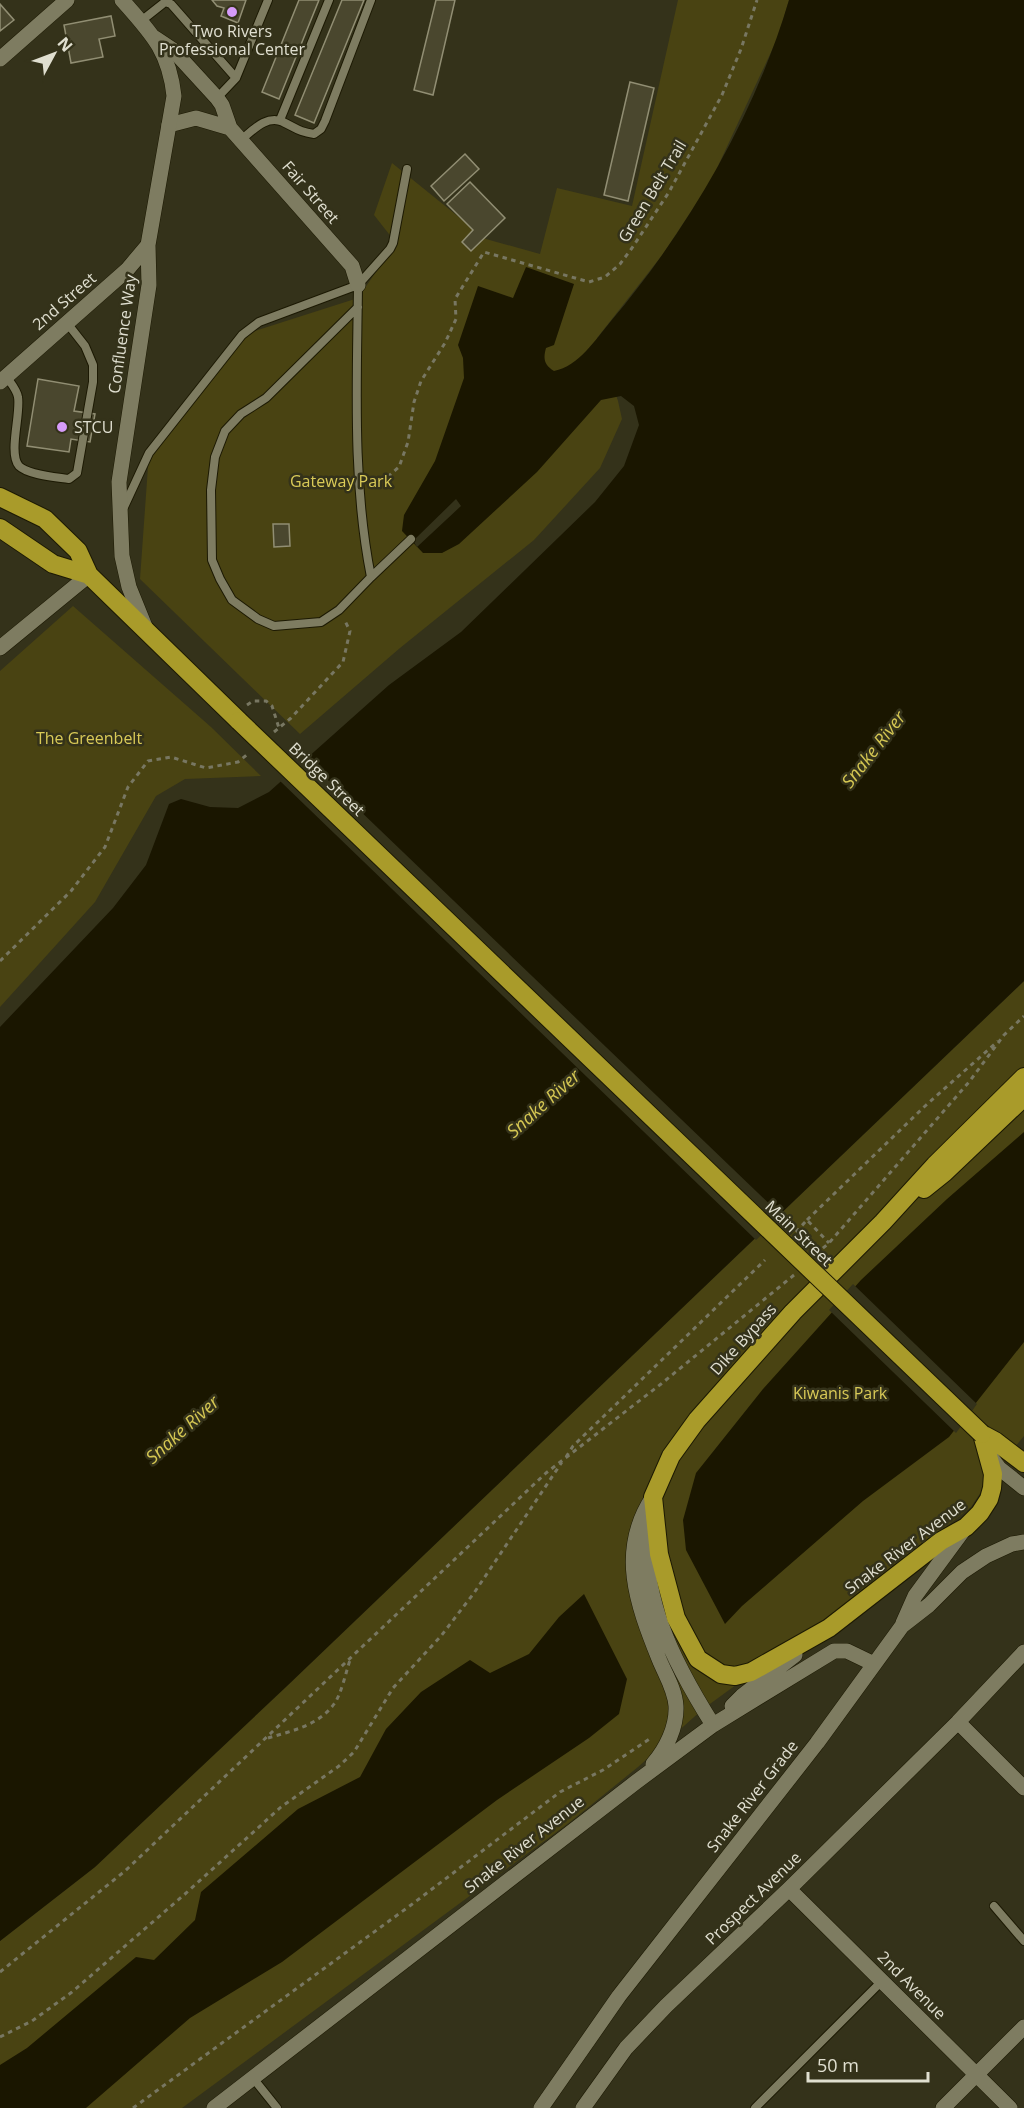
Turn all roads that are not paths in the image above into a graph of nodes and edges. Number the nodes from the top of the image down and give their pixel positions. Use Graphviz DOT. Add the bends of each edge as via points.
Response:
graph roads {
  1 [pos="67,0"];
  2 [pos="122,0"];
  3 [pos="268,0"];
  4 [pos="329,0"];
  5 [pos="371,0"];
  6 [pos="141,21"];
  7 [pos="155,38"];
  8 [pos="0,58"];
  9 [pos="172,75"];
  10 [pos="236,78"];
  11 [pos="217,98"];
  12 [pos="280,120"];
  13 [pos="169,125"];
  14 [pos="230,128"];
  15 [pos="241,140"];
  16 [pos="407,169"];
  17 [pos="148,245"];
  18 [pos="358,285"];
  19 [pos="358,307"];
  20 [pos="67,323"];
  21 [pos="3,379"];
  22 [pos="0,497"];
  23 [pos="119,518"];
  24 [pos="0,528"];
  25 [pos="411,539"];
  26 [pos="89,575"];
  27 [pos="371,577"];
  28 [pos="147,632"];
  29 [pos="0,648"];
  30 [pos="538,1011"];
  31 [pos="1024,1077"];
  32 [pos="1024,1097"];
  33 [pos="1024,1108"];
  34 [pos="944,1173"];
  35 [pos="882,1222"];
  36 [pos="984,1443"];
  37 [pos="1024,1463"];
  38 [pos="1024,1488"];
  39 [pos="653,1497"];
  40 [pos="966,1527"];
  41 [pos="1024,1542"];
  42 [pos="902,1626"];
  43 [pos="829,1628"];
  44 [pos="1024,1652"];
  45 [pos="874,1664"];
  46 [pos="958,1722"];
  47 [pos="713,1725"];
  48 [pos="636,1782"];
  49 [pos="1024,1788"];
  50 [pos="789,1889"];
  51 [pos="994,1906"];
  52 [pos="1024,1941"];
  53 [pos="882,1981"];
  54 [pos="1024,2027"];
  55 [pos="977,2075"];
  56 [pos="254,2078"];
  57 [pos="214,2108"];
  58 [pos="277,2108"];
  59 [pos="541,2108"];
  60 [pos="583,2108"];
  61 [pos="755,2108"];
  62 [pos="943,2108"];
  63 [pos="1010,2108"];
  1 -- 8 [label="street"];
  2 -- 6 [label="street, Fair Street"];
  3 -- 10 [label="lane"];
  4 -- 12 [label="lane"];
  5 -- 12 [label="lane" via="321,129 314,134 298,132"];
  6 -- 7 [label="street, Fair Street"];
  6 -- 10 [label="lane" via="165,2 171,4"];
  7 -- 9 [label="street, Fair Street"];
  7 -- 11 [label="street, Fair Street" via="173,50"];
  9 -- 13 [label="street, Confluence Way" via="174,96"];
  10 -- 11 [label="lane"];
  11 -- 14 [label="street, Fair Street"];
  12 -- 15 [label="lane" via="261,124"];
  13 -- 14 [label="street" via="196,118"];
  13 -- 17 [label="street, Confluence Way"];
  14 -- 15 [label="street, Fair Street"];
  15 -- 18 [label="street, Fair Street" via="352,266"];
  16 -- 18 [label="lane" via="393,243"];
  17 -- 20 [label="street, 2nd Street" via="127,270"];
  17 -- 23 [label="street, Confluence Way" via="149,285 119,482"];
  18 -- 19 [label="lane"];
  18 -- 23 [label="lane" via="270,317 242,335 149,453"];
  19 -- 27 [label="lane" via="358,485"];
  19 -- 27 [label="lane" via="266,398 241,414 225,431 215,457 211,490 212,560 231,600 274,626 321,622 339,610"];
  20 -- 21 [label="street, 2nd Street"];
  20 -- 21 [label="lane" via="85,346 93,365 77,473 69,479 20,467 14,458 18,394"];
  22 -- 26 [label="highway, Bridge Street" via="45,519 78,551"];
  23 -- 28 [label="street, Confluence Way" via="129,587"];
  24 -- 26 [label="highway, Bridge Street" via="52,564"];
  25 -- 27 [label="lane"];
  26 -- 28 [label="highway, Bridge Street"];
  26 -- 29 [label="street"];
  28 -- 30 [label="highway, Bridge Street, bridge" via="243,713"];
  30 -- 36 [label="highway, Main Street, bridge"];
  31 -- 35 [label="highway, Dike Bypass"];
  32 -- 34 [label="highway, Dike Bypass"];
  33 -- 34 [label="highway"];
  34 -- 35 [label="highway, Dike Bypass"];
  35 -- 39 [label="highway, Dike Bypass" via="793,1312 697,1420 671,1456"];
  36 -- 37 [label="highway" via="995,1442"];
  36 -- 38 [label="street, Main Street" via="999,1468"];
  36 -- 40 [label="highway, Snake River Avenue" via="993,1474 989,1499"];
  39 -- 43 [label="highway, Snake River Avenue" via="658,1554 670,1599 689,1645 707,1667 735,1676 751,1672"];
  39 -- 47 [label="street" via="646,1537 650,1587 679,1664"];
  39 -- 48 [label="street" via="639,1521 634,1577 640,1609 673,1689 676,1708 667,1743"];
  40 -- 42 [label="street" via="915,1596"];
  40 -- 43 [label="highway, Snake River Avenue" via="941,1541"];
  41 -- 42 [label="street, Snake River Grade" via="986,1556 962,1572"];
  42 -- 45 [label="street, Snake River Grade"];
  43 -- 47 [label="street" via="742,1696"];
  44 -- 46 [label="street, Prospect Avenue"];
  45 -- 47 [label="street, Snake River Avenue" via="847,1651 834,1651"];
  45 -- 59 [label="street, Snake River Grade" via="619,1996"];
  46 -- 49 [label="street"];
  46 -- 50 [label="street, Prospect Avenue"];
  47 -- 48 [label="street, Snake River Avenue"];
  48 -- 56 [label="street, Snake River Avenue"];
  50 -- 53 [label="street, 2nd Avenue"];
  50 -- 60 [label="street, Prospect Avenue" via="626,2048"];
  51 -- 52 [label="lane"];
  53 -- 55 [label="street, 2nd Avenue"];
  53 -- 61 [label="lane"];
  54 -- 55 [label="street"];
  55 -- 62 [label="street"];
  55 -- 63 [label="street, 2nd Avenue"];
  56 -- 57 [label="street, Snake River Avenue"];
  56 -- 58 [label="lane"];
}
